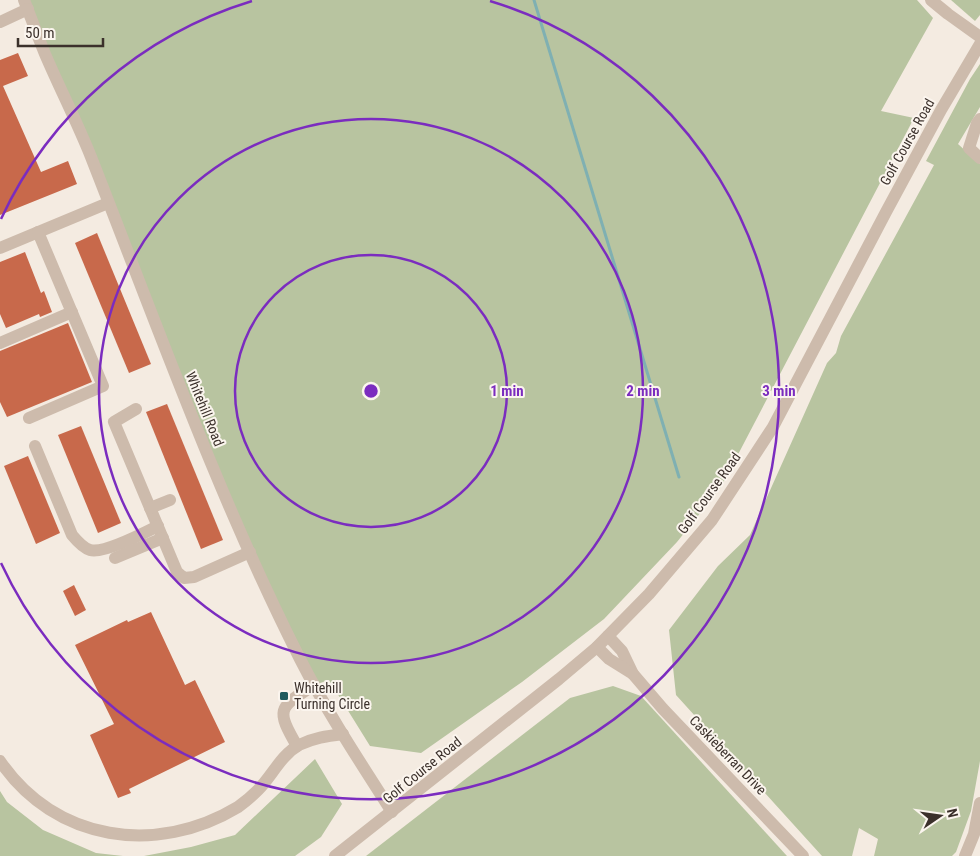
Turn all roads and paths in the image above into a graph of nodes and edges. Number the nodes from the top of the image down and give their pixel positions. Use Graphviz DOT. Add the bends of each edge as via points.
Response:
graph roads {
  1 [pos="931,0"];
  2 [pos="26,4"];
  3 [pos="0,22"];
  4 [pos="980,36"];
  5 [pos="980,44"];
  6 [pos="980,119"];
  7 [pos="980,158"];
  8 [pos="108,203"];
  9 [pos="38,232"];
  10 [pos="0,248"];
  11 [pos="72,312"];
  12 [pos="0,343"];
  13 [pos="136,409"];
  14 [pos="29,418"];
  15 [pos="35,446"];
  16 [pos="170,500"];
  17 [pos="150,508"];
  18 [pos="160,532"];
  19 [pos="250,552"];
  20 [pos="115,558"];
  21 [pos="608,636"];
  22 [pos="597,647"];
  23 [pos="633,674"];
  24 [pos="314,685"];
  25 [pos="343,734"];
  26 [pos="297,746"];
  27 [pos="0,761"];
  28 [pos="980,803"];
  29 [pos="392,812"];
  30 [pos="335,856"];
  31 [pos="804,856"];
  32 [pos="965,856"];
  1 -- 4 [label="street"];
  2 -- 3 [label="street"];
  2 -- 8 [label="street, Whitehill Road"];
  5 -- 21 [label="street, Golf Course Road" via="941,110 773,427 712,520"];
  6 -- 7 [label="street" via="969,148"];
  8 -- 9 [label="street"];
  8 -- 19 [label="street, Whitehill Road" via="183,394"];
  9 -- 10 [label="street"];
  9 -- 11 [label="street"];
  11 -- 12 [label="street"];
  11 -- 14 [label="street" via="103,386"];
  13 -- 17 [label="street" via="114,422"];
  15 -- 18 [label="street" via="72,535 79,544 90,550 103,550"];
  16 -- 17 [label="street"];
  17 -- 18 [label="street"];
  18 -- 19 [label="street" via="177,572 184,578 194,577"];
  18 -- 20 [label="street"];
  19 -- 24 [label="street, Whitehill Road"];
  21 -- 22 [label="street, Golf Course Road"];
  21 -- 23 [label="street, Caskieberran Drive" via="622,651"];
  22 -- 23 [label="street, Caskieberran Drive"];
  22 -- 29 [label="street, Golf Course Road"];
  23 -- 31 [label="street, Caskieberran Drive"];
  24 -- 25 [label="street, Whitehill Road"];
  24 -- 26 [label="street" via="286,705 283,711 285,726"];
  25 -- 26 [label="street" via="318,737"];
  25 -- 29 [label="street, Whitehill Road"];
  26 -- 27 [label="street" via="259,790 214,824 168,839 143,841 96,835 73,826 28,796"];
  28 -- 32 [label="street" via="974,834"];
  29 -- 30 [label="street, Golf Course Road"];
}
